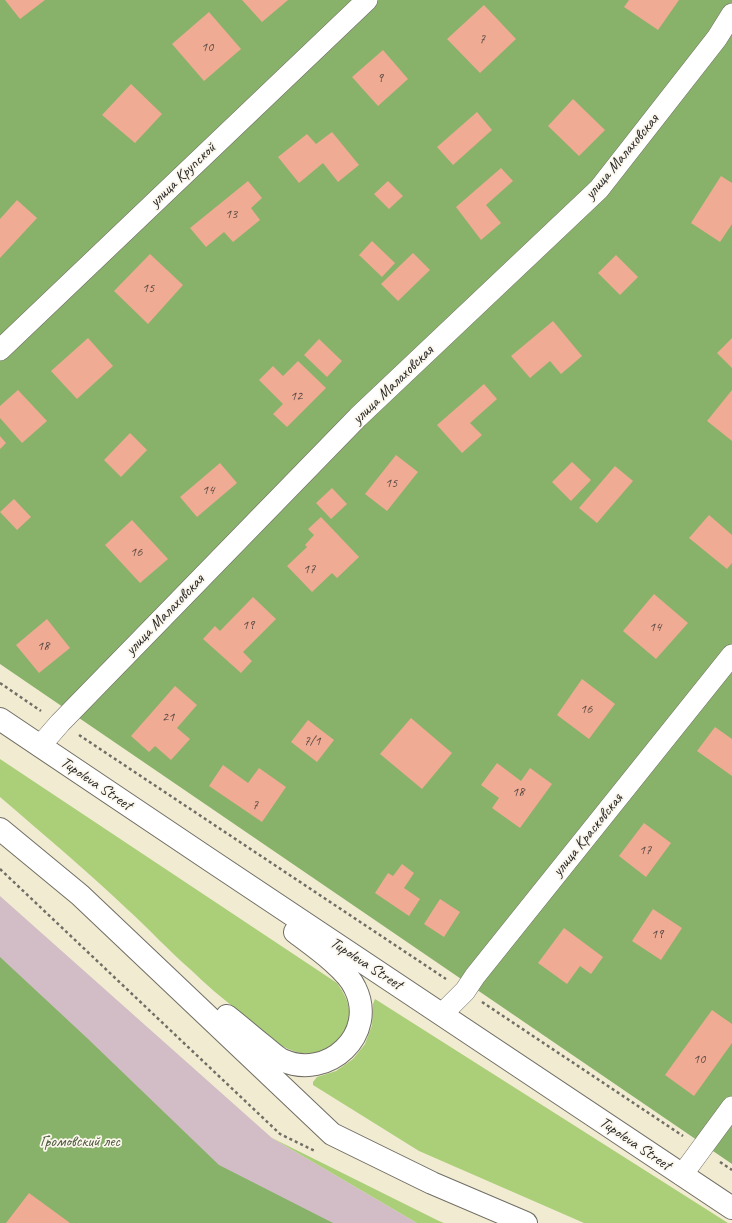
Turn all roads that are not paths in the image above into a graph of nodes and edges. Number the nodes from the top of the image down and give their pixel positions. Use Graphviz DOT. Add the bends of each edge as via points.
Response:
graph roads {
  1 [pos="367,0"];
  2 [pos="732,14"];
  3 [pos="0,350"];
  4 [pos="732,655"];
  5 [pos="0,719"];
  6 [pos="40,746"];
  7 [pos="0,829"];
  8 [pos="207,858"];
  9 [pos="80,895"];
  10 [pos="442,1014"];
  11 [pos="732,1107"];
  12 [pos="682,1175"];
  13 [pos="732,1208"];
  14 [pos="526,1223"];
  1 -- 3 [label="street, улица Крупской"];
  2 -- 6 [label="street, улица Малаховская" via="717,38 599,189 358,417"];
  4 -- 10 [label="street, улица Красковская" via="465,991"];
  5 -- 6 [label="main road, Tupoleva Street"];
  6 -- 8 [label="main road, Tupoleva Street"];
  7 -- 9 [label="main road"];
  8 -- 9 [label="main road" via="346,974 356,988 360,1004 360,1021 354,1037 344,1050 330,1060 314,1065 296,1065 280,1060"];
  8 -- 10 [label="main road, Tupoleva Street"];
  9 -- 14 [label="main road" via="332,1134 432,1183"];
  10 -- 12 [label="main road, Tupoleva Street"];
  11 -- 12 [label="street"];
  12 -- 13 [label="main road, Tupoleva Street"];
}
